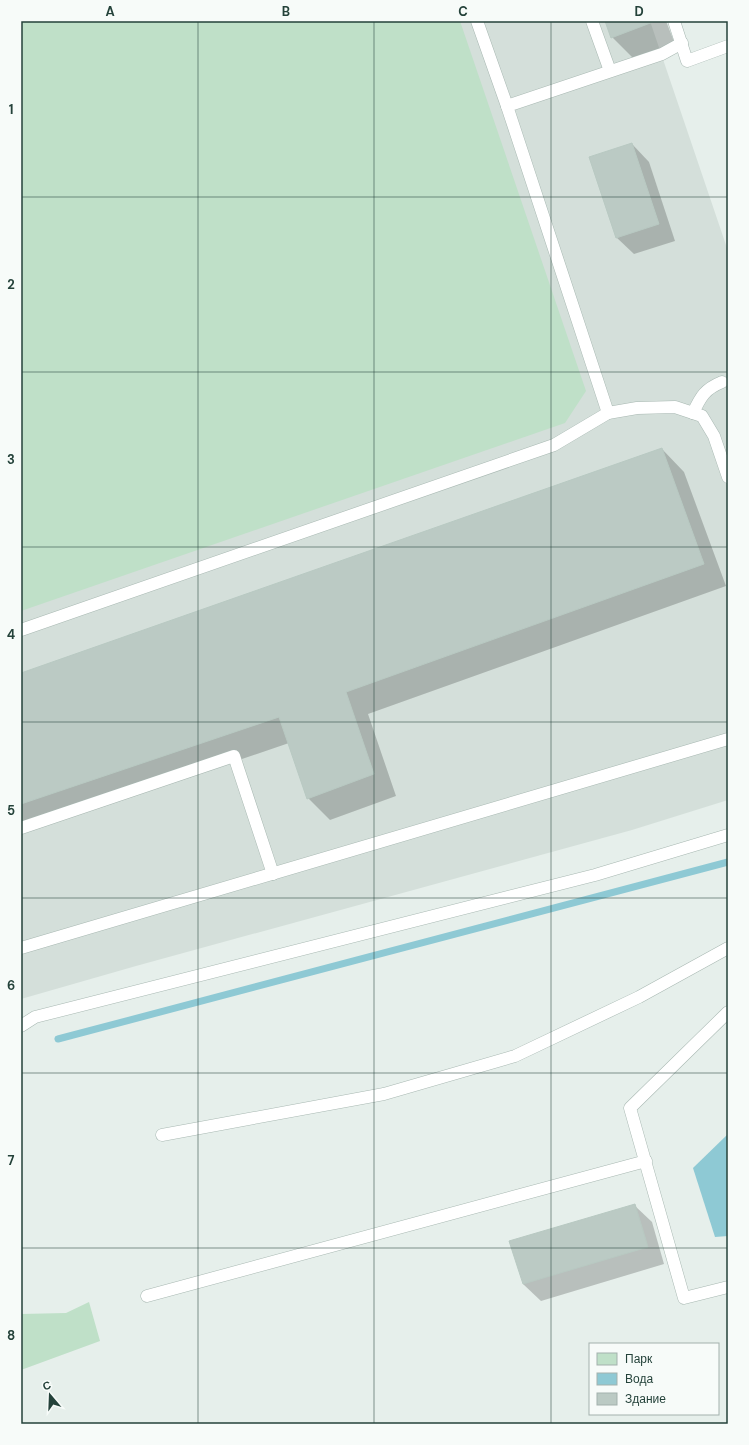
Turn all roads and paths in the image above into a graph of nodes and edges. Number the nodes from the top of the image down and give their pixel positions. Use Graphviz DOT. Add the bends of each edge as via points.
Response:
graph roads {
  1 [pos="477,21"];
  2 [pos="592,21"];
  3 [pos="674,21"];
  4 [pos="682,43"];
  5 [pos="728,46"];
  6 [pos="610,71"];
  7 [pos="507,106"];
  8 [pos="722,382"];
  9 [pos="608,413"];
  10 [pos="692,413"];
  11 [pos="728,477"];
  12 [pos="21,630"];
  13 [pos="728,739"];
  14 [pos="21,828"];
  15 [pos="728,835"];
  16 [pos="273,874"];
  17 [pos="21,948"];
  18 [pos="728,948"];
  19 [pos="728,1012"];
  20 [pos="21,1026"];
  21 [pos="162,1135"];
  22 [pos="646,1161"];
  23 [pos="728,1288"];
  24 [pos="147,1296"];
  1 -- 7 [label="lane"];
  2 -- 6 [label="lane"];
  3 -- 4 [label="lane"];
  4 -- 5 [label="lane" via="686,61"];
  4 -- 6 [label="lane" via="662,54"];
  6 -- 7 [label="lane"];
  7 -- 9 [label="lane"];
  8 -- 10 [label="lane" via="703,393"];
  9 -- 10 [label="lane" via="637,408 675,407"];
  9 -- 12 [label="lane" via="554,445"];
  10 -- 11 [label="lane" via="702,416 714,436"];
  13 -- 16 [label="lane"];
  14 -- 16 [label="lane" via="234,756"];
  15 -- 20 [label="lane" via="595,875 35,1017"];
  16 -- 17 [label="lane"];
  18 -- 21 [label="lane" via="640,997 515,1056 384,1094"];
  19 -- 22 [label="lane" via="630,1108"];
  22 -- 23 [label="lane" via="684,1298"];
  22 -- 24 [label="lane"];
}
